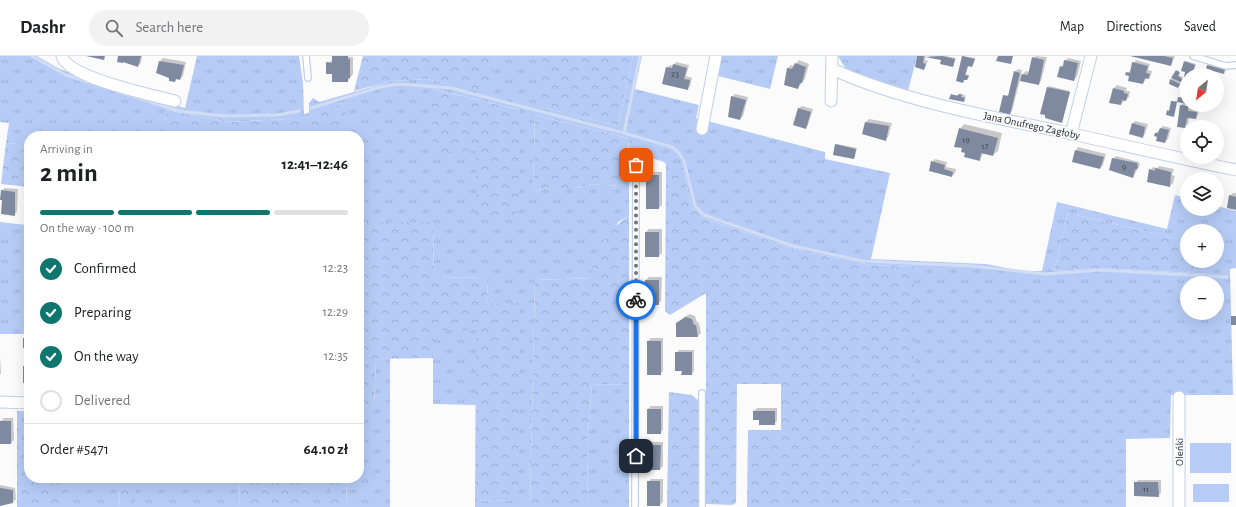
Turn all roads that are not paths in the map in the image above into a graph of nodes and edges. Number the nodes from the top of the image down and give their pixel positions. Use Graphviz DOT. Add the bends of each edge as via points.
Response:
graph roads {
  1 [pos="62,56"];
  2 [pos="306,56"];
  3 [pos="716,56"];
  4 [pos="832,56"];
  5 [pos="1091,56"];
  6 [pos="1193,56"];
  7 [pos="1236,65"];
  8 [pos="832,69"];
  9 [pos="308,78"];
  10 [pos="175,101"];
  11 [pos="831,101"];
  12 [pos="702,129"];
  13 [pos="1071,134"];
  14 [pos="636,165"];
  15 [pos="1236,170"];
  16 [pos="702,393"];
  17 [pos="1179,397"];
  18 [pos="0,402"];
  19 [pos="24,403"];
  20 [pos="635,507"];
  21 [pos="702,507"];
  22 [pos="1179,507"];
  1 -- 10 [label="street" via="66,64 94,79"];
  2 -- 9 [label="lane"];
  3 -- 12 [label="street"];
  4 -- 8 [label="street"];
  5 -- 13 [label="street"];
  6 -- 7 [label="lane" via="1226,66"];
  8 -- 11 [label="street"];
  8 -- 13 [label="street, Jana Onufrego Zagłoby" via="854,79 907,95"];
  13 -- 15 [label="street, Jana Onufrego Zagłoby"];
  14 -- 20 [label="lane"];
  16 -- 21 [label="lane"];
  17 -- 22 [label="street, Oleńki"];
  18 -- 19 [label="street"];
}
